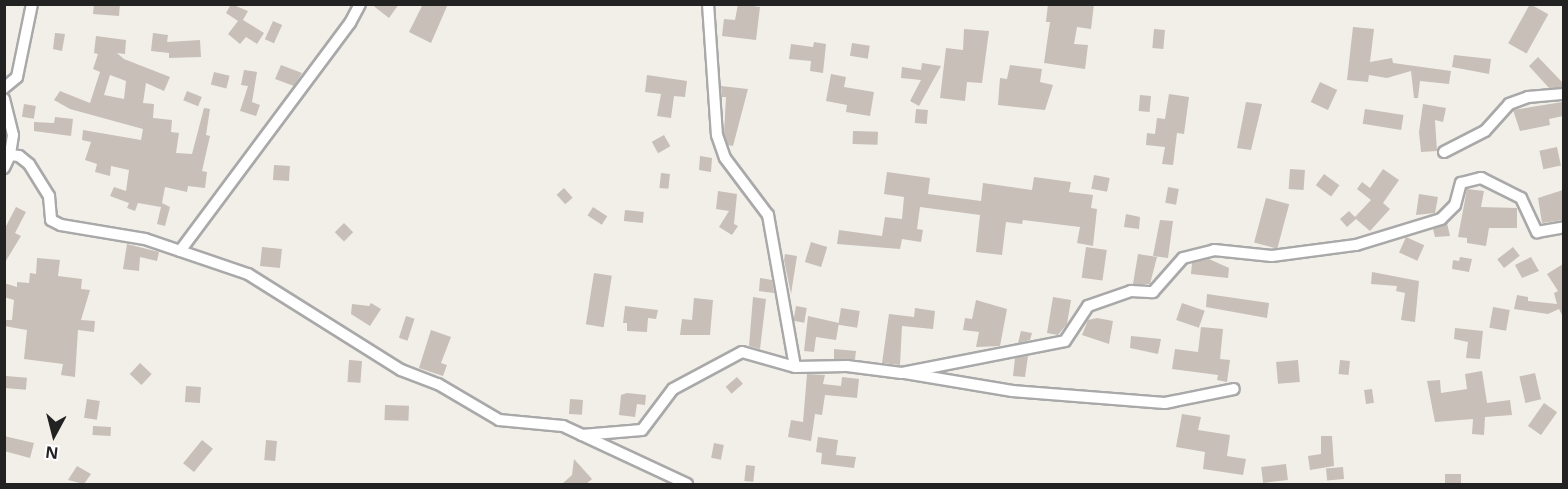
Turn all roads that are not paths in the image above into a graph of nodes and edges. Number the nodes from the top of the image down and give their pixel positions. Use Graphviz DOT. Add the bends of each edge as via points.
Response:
graph roads {
  1 [pos="32,4"];
  2 [pos="360,4"];
  3 [pos="708,4"];
  4 [pos="4,88"];
  5 [pos="1563,94"];
  6 [pos="4,99"];
  7 [pos="1444,152"];
  8 [pos="10,155"];
  9 [pos="4,168"];
  10 [pos="1563,227"];
  11 [pos="180,251"];
  12 [pos="795,367"];
  13 [pos="902,373"];
  14 [pos="1234,389"];
  15 [pos="582,435"];
  16 [pos="687,484"];
  1 -- 4 [label="street" via="17,77"];
  2 -- 11 [label="street" via="350,23"];
  3 -- 12 [label="street" via="717,135 725,158 768,215"];
  5 -- 7 [label="street" via="1528,97 1509,104 1485,131"];
  6 -- 8 [label="street" via="11,115"];
  8 -- 9 [label="street"];
  8 -- 11 [label="street" via="19,156 44,184 51,220"];
  10 -- 13 [label="street" via="1538,232 1521,198 1481,178 1461,183 1455,205 1441,219 1356,244 1272,256 1214,250 1183,258 1153,292 1131,291 1088,306 1065,341"];
  11 -- 15 [label="street" via="248,274 401,370 438,384 500,420 563,426"];
  12 -- 13 [label="street" via="847,366"];
  12 -- 15 [label="street" via="742,352 673,389 642,430"];
  13 -- 14 [label="street" via="1012,391 1165,403"];
  15 -- 16 [label="street"];
}
